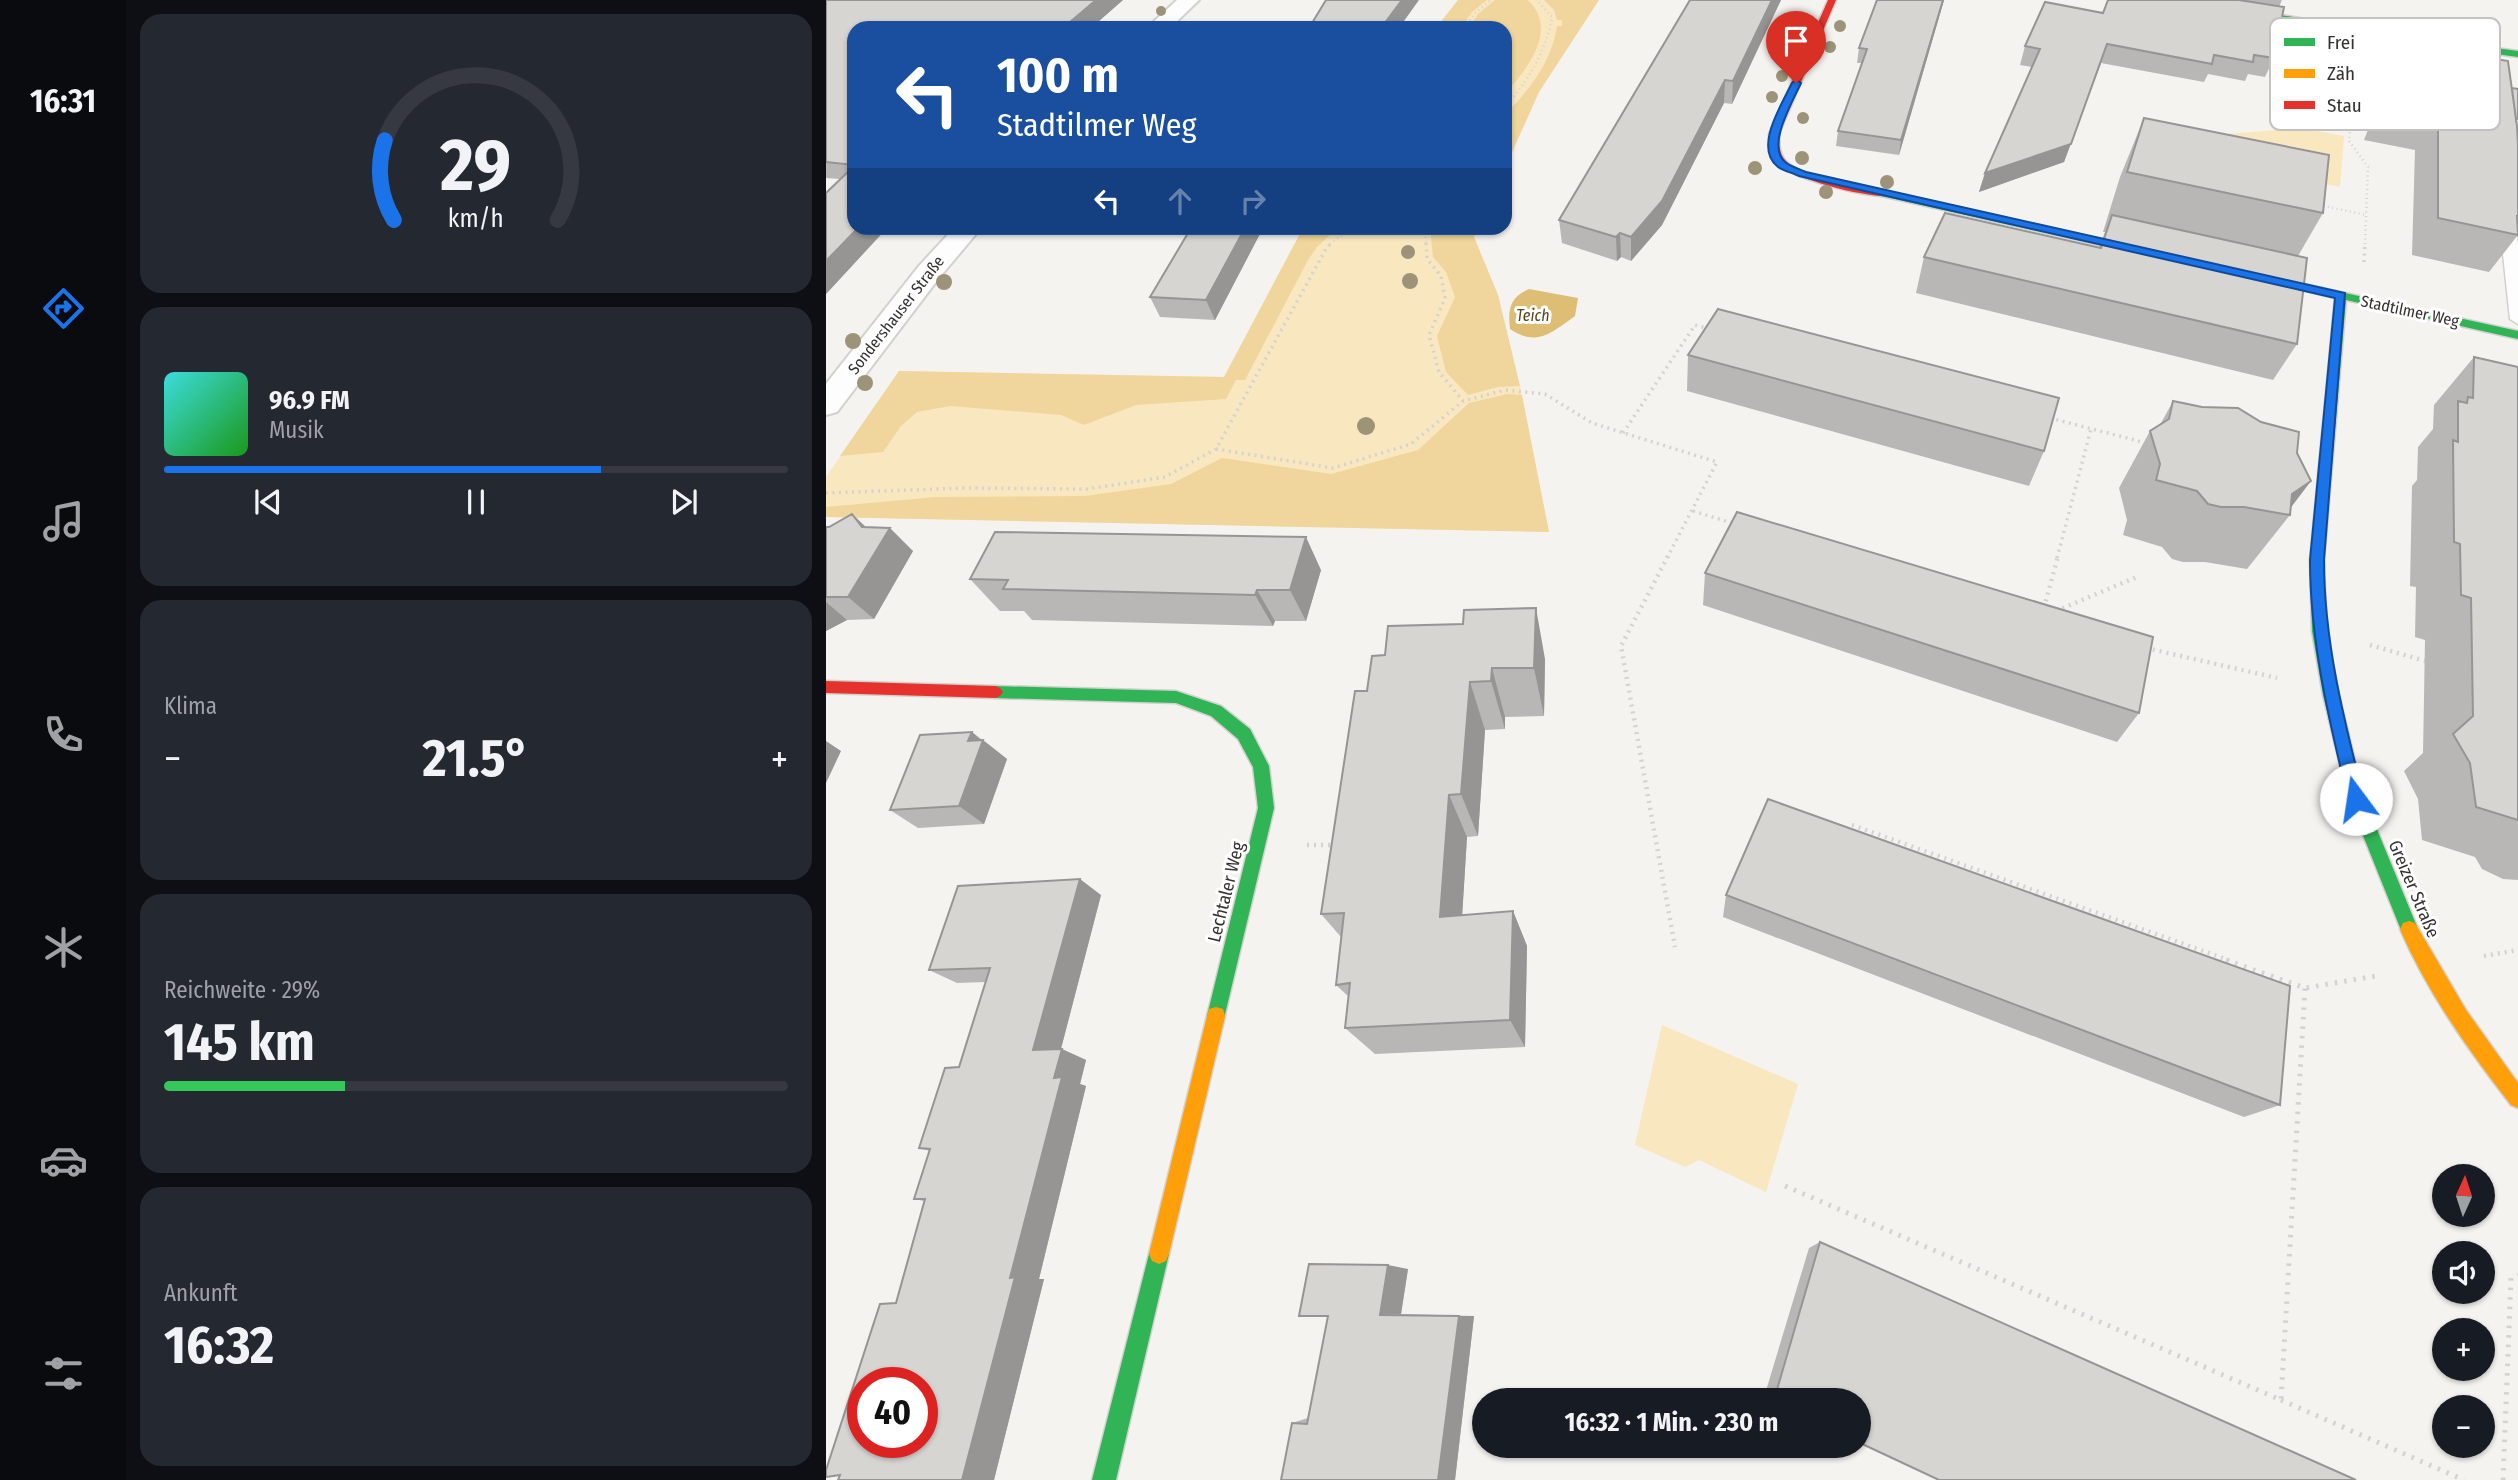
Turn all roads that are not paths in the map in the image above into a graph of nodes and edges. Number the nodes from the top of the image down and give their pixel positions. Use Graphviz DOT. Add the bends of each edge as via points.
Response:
graph roads {
  1 [pos="1189,0"];
  2 [pos="1832,0"];
  3 [pos="2176,0"];
  4 [pos="2282,18"];
  5 [pos="1165,21"];
  6 [pos="2518,54"];
  7 [pos="2500,56"];
  8 [pos="2505,197"];
  9 [pos="962,235"];
  10 [pos="2164,256"];
  11 [pos="2232,271"];
  12 [pos="2341,296"];
  13 [pos="2518,319"];
  14 [pos="2518,335"];
  15 [pos="826,405"];
  16 [pos="826,687"];
  17 [pos="2518,1098"];
  18 [pos="1104,1480"];
  1 -- 5 [label="street"];
  2 -- 10 [label="street" via="1774,134 1773,150 1780,164 1816,178"];
  3 -- 4 [label="street"];
  6 -- 7 [label="street"];
  8 -- 13 [label="lane"];
  9 -- 15 [label="street, Sondershauser Straße"];
  11 -- 12 [label="street, Stadtilmer Weg"];
  12 -- 14 [label="street, Stadtilmer Weg"];
  12 -- 17 [label="street, Greizer Straße" via="2317,560 2319,631 2330,695 2356,799 2404,920 2478,1045"];
  16 -- 18 [label="street, Lechtaler Weg" via="1176,697 1222,712 1247,737 1263,765 1266,808"];
}
